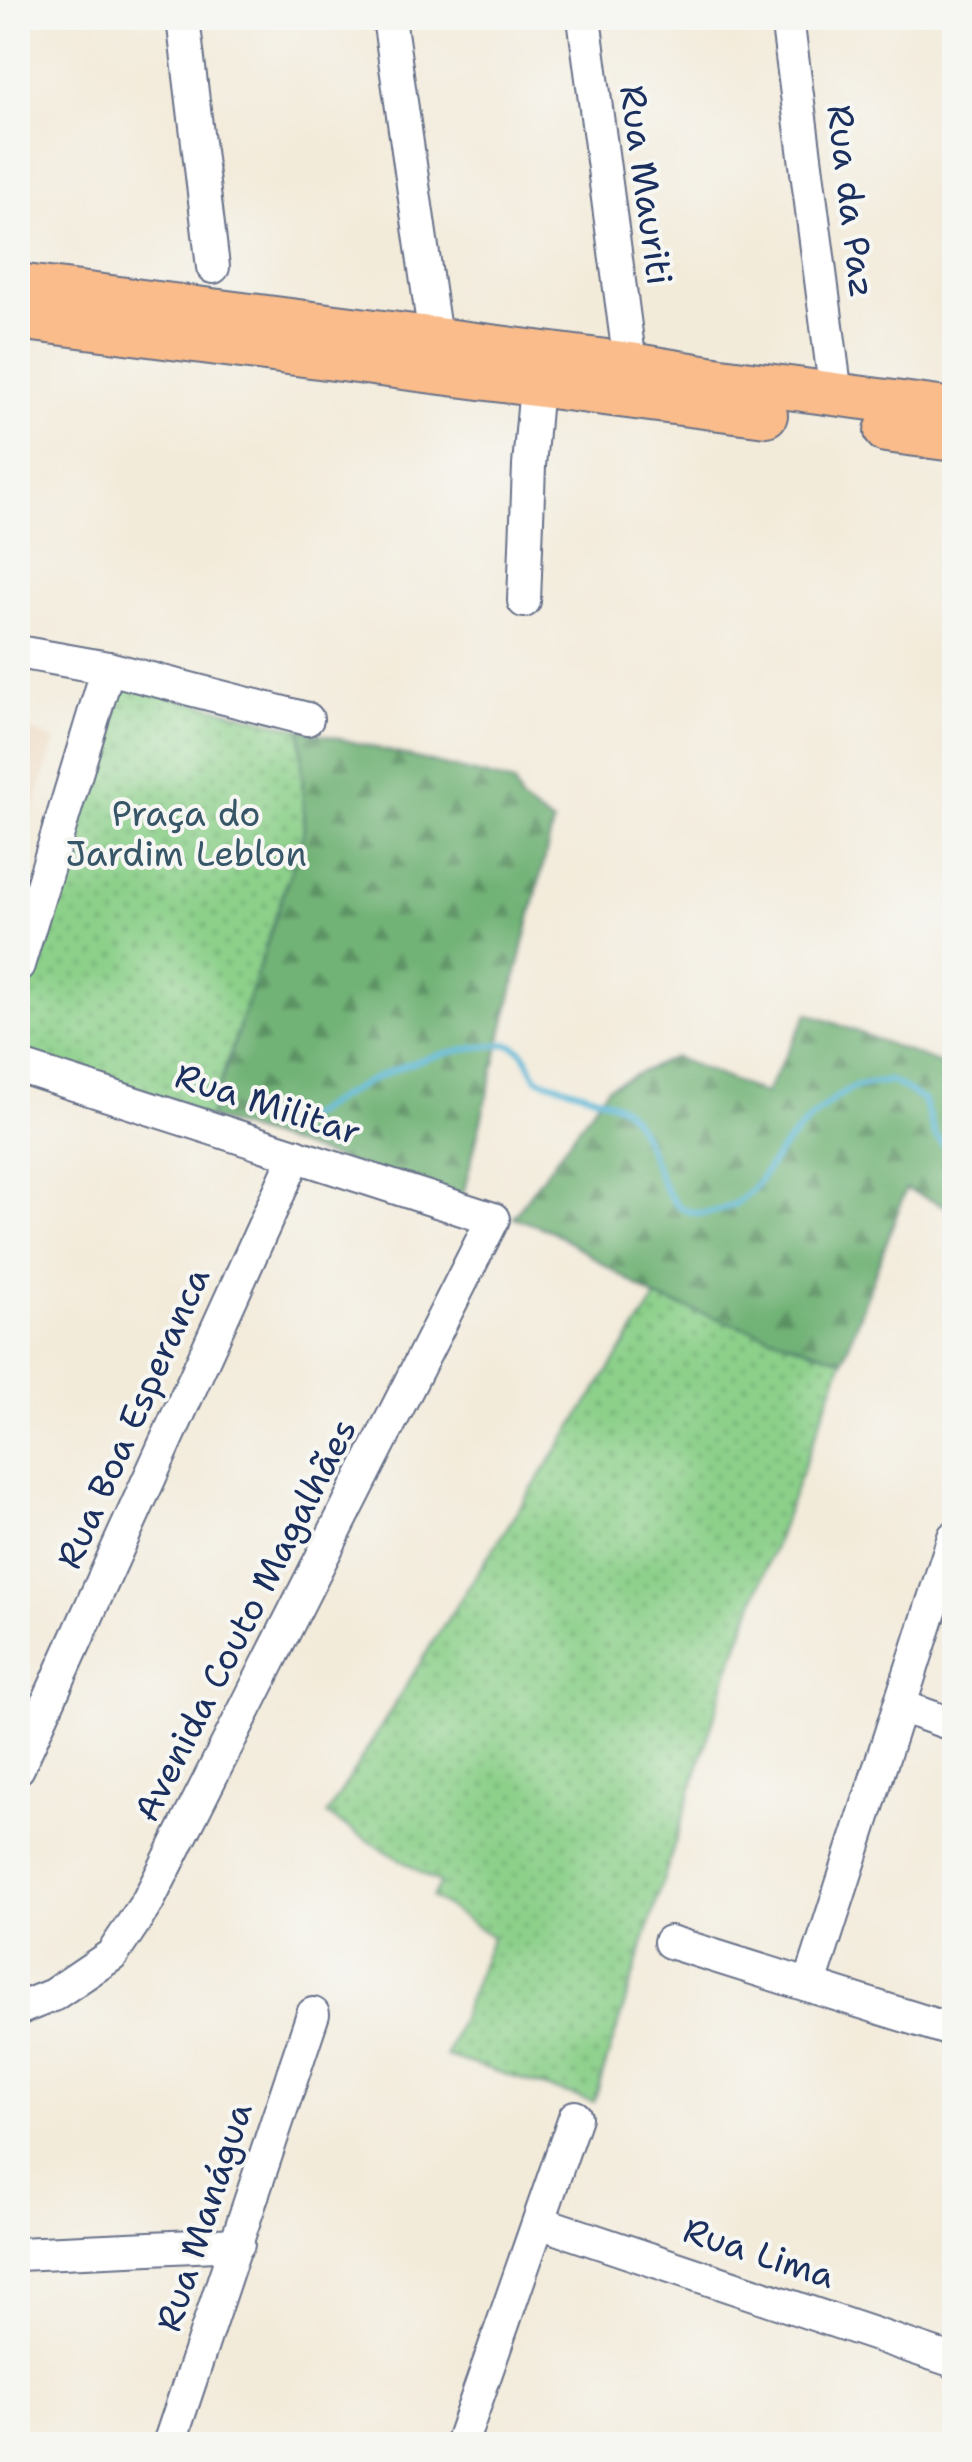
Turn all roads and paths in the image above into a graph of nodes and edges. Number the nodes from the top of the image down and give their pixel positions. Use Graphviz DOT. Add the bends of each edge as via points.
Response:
graph roads {
  1 [pos="183,18"];
  2 [pos="389,18"];
  3 [pos="584,18"];
  4 [pos="787,18"];
  5 [pos="214,267"];
  6 [pos="18,284"];
  7 [pos="18,318"];
  8 [pos="435,338"];
  9 [pos="630,364"];
  10 [pos="536,385"];
  11 [pos="836,395"];
  12 [pos="954,410"];
  13 [pos="954,440"];
  14 [pos="524,601"];
  15 [pos="18,652"];
  16 [pos="108,668"];
  17 [pos="307,720"];
  18 [pos="18,965"];
  19 [pos="18,1066"];
  20 [pos="296,1154"];
  21 [pos="493,1220"];
  22 [pos="954,1537"];
  23 [pos="900,1706"];
  24 [pos="954,1725"];
  25 [pos="18,1768"];
  26 [pos="670,1942"];
  27 [pos="810,1984"];
  28 [pos="18,2009"];
  29 [pos="312,2014"];
  30 [pos="954,2031"];
  31 [pos="575,2116"];
  32 [pos="538,2222"];
  33 [pos="238,2244"];
  34 [pos="18,2254"];
  35 [pos="954,2361"];
  36 [pos="169,2444"];
  37 [pos="461,2444"];
  1 -- 5 [label="street"];
  2 -- 8 [label="street"];
  3 -- 9 [label="street, Rua Mauriti"];
  4 -- 11 [label="street, Rua da Paz"];
  6 -- 8 [label="main road"];
  7 -- 10 [label="main road"];
  8 -- 9 [label="main road"];
  9 -- 11 [label="main road"];
  10 -- 13 [label="main road"];
  10 -- 14 [label="street"];
  11 -- 12 [label="main road"];
  15 -- 16 [label="street"];
  16 -- 17 [label="street"];
  16 -- 18 [label="street"];
  19 -- 20 [label="street, Rua Militar"];
  20 -- 21 [label="street, Rua Militar"];
  20 -- 25 [label="street, Rua Boa Esperanca"];
  21 -- 28 [label="street, Avenida Couto Magalhães" via="148,1901 112,1955 53,1995"];
  22 -- 23 [label="street"];
  23 -- 24 [label="street"];
  23 -- 27 [label="street"];
  26 -- 27 [label="street"];
  27 -- 30 [label="street"];
  29 -- 33 [label="street, Rua Manágua"];
  31 -- 32 [label="street"];
  32 -- 35 [label="street, Rua Lima"];
  32 -- 37 [label="street"];
  33 -- 34 [label="street"];
  33 -- 36 [label="street, Rua Manágua"];
}
